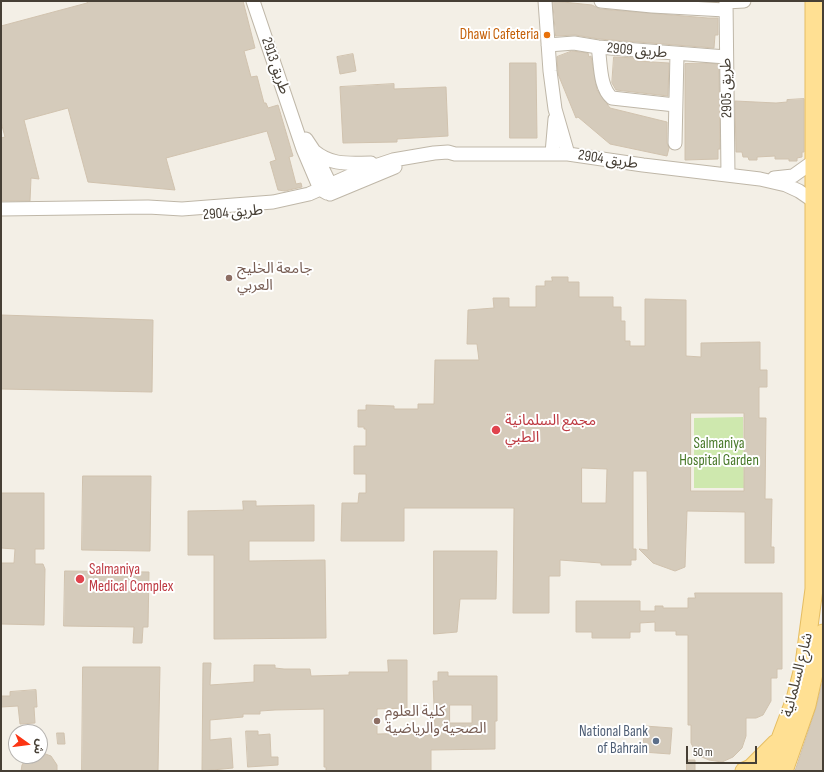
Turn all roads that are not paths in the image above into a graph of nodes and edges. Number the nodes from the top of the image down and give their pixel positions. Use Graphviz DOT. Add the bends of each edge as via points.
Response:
graph roads {
  1 [pos="253,1"];
  2 [pos="545,1"];
  3 [pos="601,1"];
  4 [pos="744,1"];
  5 [pos="814,1"];
  6 [pos="652,4"];
  7 [pos="726,4"];
  8 [pos="548,45"];
  9 [pos="598,48"];
  10 [pos="677,54"];
  11 [pos="726,57"];
  12 [pos="675,105"];
  13 [pos="556,109"];
  14 [pos="298,129"];
  15 [pos="675,143"];
  16 [pos="314,151"];
  17 [pos="552,153"];
  18 [pos="455,154"];
  19 [pos="568,154"];
  20 [pos="814,160"];
  21 [pos="381,164"];
  22 [pos="728,175"];
  23 [pos="760,179"];
  24 [pos="327,191"];
  25 [pos="815,202"];
  26 [pos="1,209"];
  27 [pos="1,213"];
  28 [pos="171,213"];
  29 [pos="823,634"];
  30 [pos="781,738"];
  31 [pos="744,771"];
  32 [pos="768,771"];
  33 [pos="784,771"];
  1 -- 14 [label="street, طريق 2913"];
  2 -- 8 [label="street"];
  3 -- 6 [label="street"];
  4 -- 7 [label="street"];
  5 -- 20 [label="main road, شارع السلمانية"];
  6 -- 7 [label="street"];
  7 -- 11 [label="street, طريق 2905"];
  8 -- 9 [label="street, طريق 2909" via="574,44"];
  8 -- 13 [label="street"];
  9 -- 10 [label="street, طريق 2909"];
  9 -- 12 [label="street" via="604,85 607,94 612,98"];
  10 -- 11 [label="street, طريق 2909"];
  10 -- 12 [label="street"];
  11 -- 22 [label="street, طريق 2905"];
  12 -- 15 [label="street"];
  13 -- 17 [label="street"];
  13 -- 19 [label="street"];
  14 -- 16 [label="street, طريق 2913"];
  14 -- 24 [label="street, طريق 2913" via="304,149"];
  16 -- 21 [label="street" via="339,164"];
  16 -- 24 [label="street, طريق 2913"];
  17 -- 18 [label="street, طريق 2904"];
  17 -- 19 [label="street, طريق 2904"];
  18 -- 21 [label="street, طريق 2904" via="424,154"];
  18 -- 24 [label="street, طريق 2904" via="411,162"];
  19 -- 22 [label="street, طريق 2904"];
  20 -- 23 [label="street, طريق 2904" via="793,176"];
  20 -- 25 [label="main road, شارع السلمانية"];
  21 -- 24 [label="street, طريق 2904"];
  22 -- 23 [label="street, طريق 2904"];
  23 -- 25 [label="street, طريق 2904" via="786,185"];
  24 -- 28 [label="street, طريق 2904" via="287,207 265,211"];
  25 -- 30 [label="main road, شارع السلمانية" via="814,589 804,664"];
  26 -- 28 [label="street, طريق 2904" via="148,207"];
  27 -- 28 [label="street, طريق 2904"];
  29 -- 33 [label="main road, شارع السلمانية" via="807,705"];
  30 -- 31 [label="main road"];
  30 -- 32 [label="main road, شارع السلمانية"];
}
